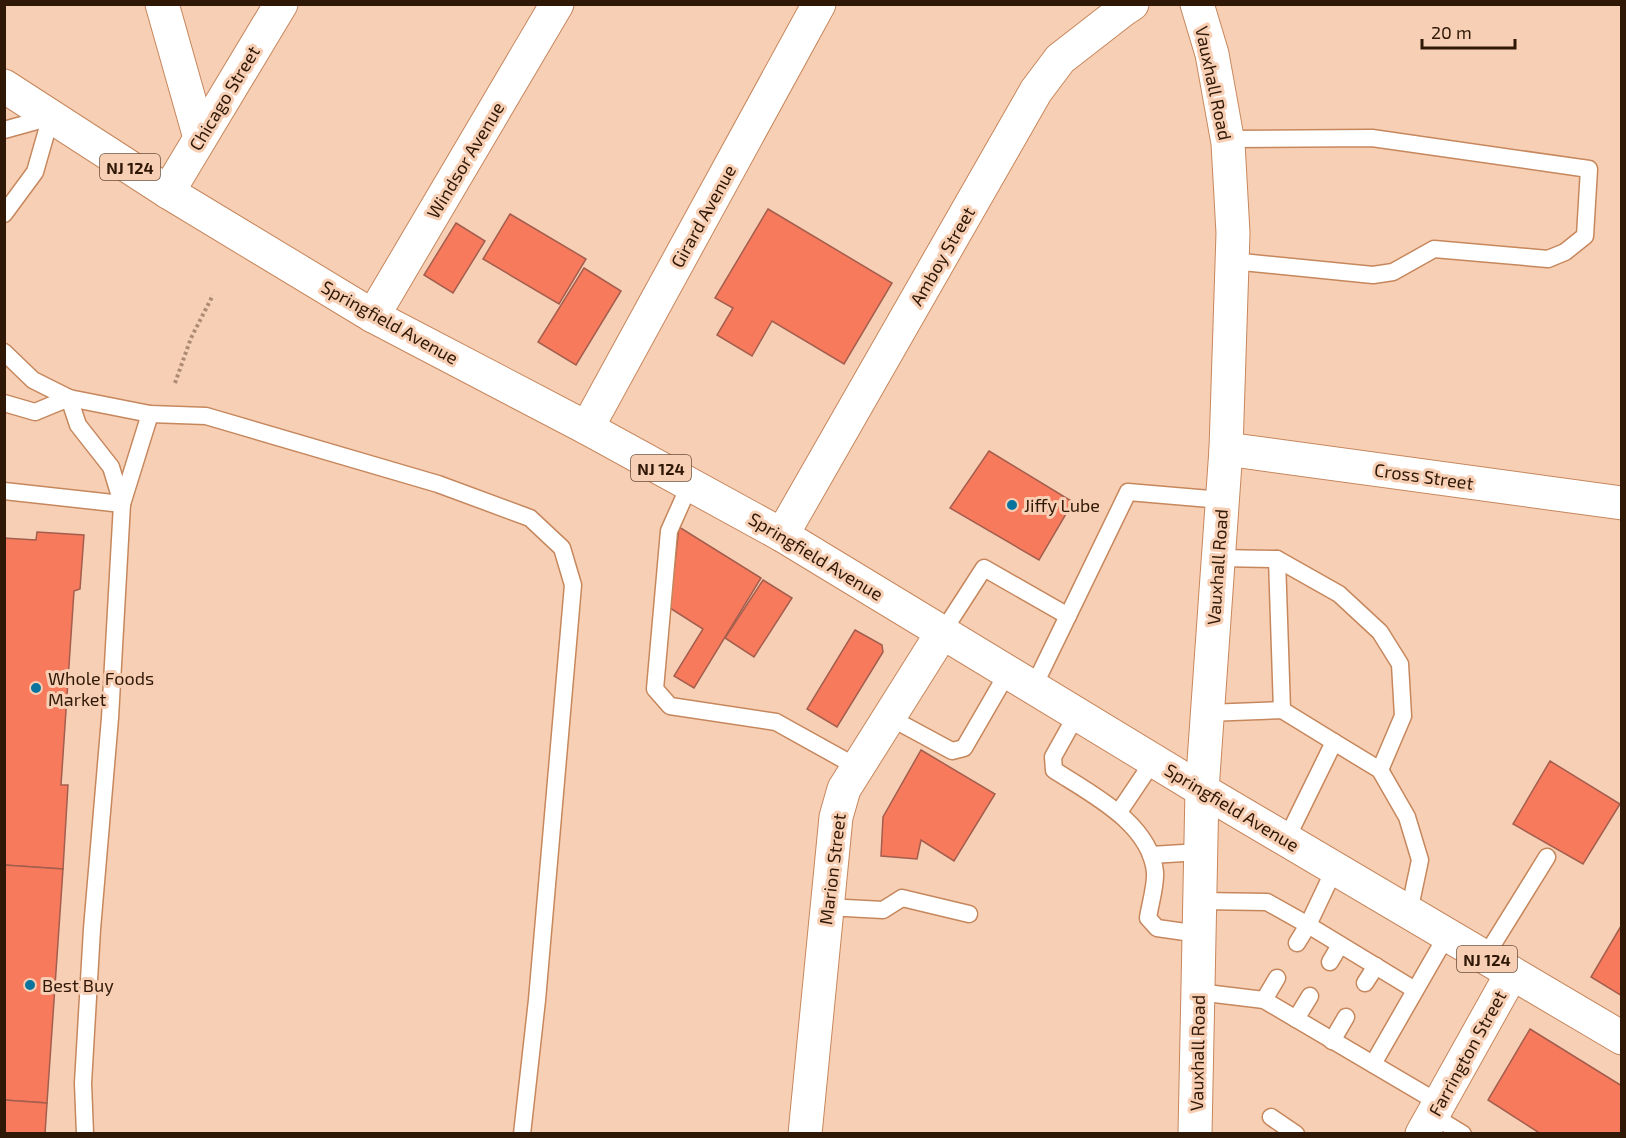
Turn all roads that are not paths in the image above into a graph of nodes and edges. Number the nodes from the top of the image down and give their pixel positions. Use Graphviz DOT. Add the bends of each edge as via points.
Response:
graph roads {
  1 [pos="162,4"];
  2 [pos="281,4"];
  3 [pos="557,4"];
  4 [pos="819,4"];
  5 [pos="1132,4"];
  6 [pos="1197,4"];
  7 [pos="4,86"];
  8 [pos="51,116"];
  9 [pos="4,130"];
  10 [pos="200,138"];
  11 [pos="1227,139"];
  12 [pos="168,192"];
  13 [pos="4,214"];
  14 [pos="1232,261"];
  15 [pos="373,316"];
  16 [pos="4,352"];
  17 [pos="69,398"];
  18 [pos="4,403"];
  19 [pos="150,414"];
  20 [pos="587,428"];
  21 [pos="1226,449"];
  22 [pos="690,484"];
  23 [pos="4,491"];
  24 [pos="1222,500"];
  25 [pos="1622,503"];
  26 [pos="123,504"];
  27 [pos="782,535"];
  28 [pos="1218,558"];
  29 [pos="1277,559"];
  30 [pos="1068,616"];
  31 [pos="942,633"];
  32 [pos="1020,680"];
  33 [pos="1282,710"];
  34 [pos="1207,713"];
  35 [pos="1077,714"];
  36 [pos="889,717"];
  37 [pos="1334,742"];
  38 [pos="1154,760"];
  39 [pos="857,767"];
  40 [pos="1380,770"];
  41 [pos="1202,790"];
  42 [pos="1119,812"];
  43 [pos="1286,840"];
  44 [pos="1200,852"];
  45 [pos="1151,855"];
  46 [pos="1547,857"];
  47 [pos="1335,868"];
  48 [pos="1199,901"];
  49 [pos="827,907"];
  50 [pos="1409,912"];
  51 [pos="969,914"];
  52 [pos="1308,925"];
  53 [pos="1199,934"];
  54 [pos="1447,935"];
  55 [pos="1297,943"];
  56 [pos="1340,945"];
  57 [pos="1330,962"];
  58 [pos="1499,965"];
  59 [pos="1376,966"];
  60 [pos="1277,978"];
  61 [pos="1365,983"];
  62 [pos="1415,990"];
  63 [pos="1198,992"];
  64 [pos="1310,996"];
  65 [pos="1264,1000"];
  66 [pos="1346,1017"];
  67 [pos="1296,1019"];
  68 [pos="1622,1038"];
  69 [pos="1332,1041"];
  70 [pos="1373,1064"];
  71 [pos="1431,1117"];
  72 [pos="1271,1118"];
  73 [pos="85,1134"];
  74 [pos="522,1134"];
  75 [pos="805,1134"];
  76 [pos="1195,1134"];
  77 [pos="1296,1134"];
  78 [pos="1463,1134"];
  1 -- 10 [label="street"];
  2 -- 10 [label="street, Chicago Street"];
  3 -- 15 [label="street, Windsor Avenue"];
  4 -- 20 [label="street, Girard Avenue"];
  5 -- 27 [label="street, Amboy Street" via="1060,59 1036,91"];
  6 -- 11 [label="street, Vauxhall Road" via="1212,54"];
  7 -- 8 [label="street, Springfield Avenue / NJ 124"];
  8 -- 9 [label="lane"];
  8 -- 12 [label="street, Springfield Avenue / NJ 124"];
  8 -- 13 [label="lane" via="35,172"];
  10 -- 12 [label="street, Chicago Street"];
  11 -- 14 [label="street, Vauxhall Road"];
  11 -- 14 [label="lane" via="1372,138 1589,169 1585,236 1565,252 1548,259 1434,249 1393,272 1374,275"];
  12 -- 15 [label="street, Springfield Avenue / NJ 124"];
  14 -- 21 [label="street, Vauxhall Road"];
  15 -- 20 [label="street, Springfield Avenue / NJ 124"];
  16 -- 17 [label="lane" via="33,380"];
  17 -- 18 [label="lane" via="35,412"];
  17 -- 19 [label="lane"];
  17 -- 26 [label="lane" via="78,425 111,466"];
  19 -- 26 [label="lane"];
  19 -- 74 [label="lane" via="206,416 438,484 530,518 562,548 573,585"];
  20 -- 22 [label="street, Springfield Avenue / NJ 124"];
  21 -- 24 [label="street, Vauxhall Road"];
  21 -- 25 [label="street, Cross Street"];
  22 -- 27 [label="street, Springfield Avenue / NJ 124"];
  22 -- 39 [label="lane" via="669,531 655,689 670,706 776,722"];
  23 -- 26 [label="lane"];
  24 -- 28 [label="street, Vauxhall Road"];
  24 -- 30 [label="lane" via="1128,492"];
  26 -- 73 [label="lane" via="91,940 83,1083"];
  27 -- 31 [label="street, Springfield Avenue / NJ 124"];
  28 -- 29 [label="lane"];
  28 -- 34 [label="street, Vauxhall Road"];
  29 -- 33 [label="lane"];
  29 -- 40 [label="lane" via="1339,594 1380,632 1400,664 1403,716"];
  30 -- 31 [label="lane" via="984,568"];
  30 -- 32 [label="lane"];
  31 -- 32 [label="street, Springfield Avenue / NJ 124"];
  31 -- 36 [label="street, Marion Street"];
  32 -- 35 [label="street, Springfield Avenue / NJ 124"];
  32 -- 36 [label="lane" via="964,748 952,751"];
  33 -- 34 [label="lane"];
  33 -- 37 [label="lane"];
  34 -- 41 [label="street, Vauxhall Road"];
  35 -- 38 [label="street, Springfield Avenue / NJ 124"];
  35 -- 42 [label="lane" via="1053,757 1054,770"];
  36 -- 39 [label="street, Marion Street"];
  37 -- 40 [label="lane"];
  37 -- 43 [label="lane"];
  38 -- 41 [label="street, Springfield Avenue / NJ 124"];
  38 -- 42 [label="lane"];
  39 -- 49 [label="street, Marion Street" via="844,789 837,817"];
  40 -- 50 [label="lane" via="1407,817 1420,860"];
  41 -- 43 [label="street, Springfield Avenue / NJ 124"];
  41 -- 44 [label="street, Vauxhall Road"];
  42 -- 45 [label="lane"];
  43 -- 47 [label="street, Springfield Avenue / NJ 124"];
  44 -- 45 [label="lane"];
  44 -- 48 [label="street, Vauxhall Road"];
  45 -- 53 [label="lane" via="1155,874 1148,918 1157,928"];
  46 -- 58 [label="lane"];
  47 -- 50 [label="street, Springfield Avenue / NJ 124"];
  47 -- 52 [label="lane"];
  48 -- 52 [label="lane" via="1267,902"];
  48 -- 53 [label="street, Vauxhall Road"];
  49 -- 51 [label="lane" via="883,910 902,898"];
  49 -- 75 [label="street, Marion Street"];
  50 -- 54 [label="street, Springfield Avenue / NJ 124"];
  52 -- 55 [label="lane"];
  52 -- 56 [label="lane"];
  53 -- 63 [label="street, Vauxhall Road"];
  54 -- 58 [label="street, Springfield Avenue / NJ 124"];
  54 -- 62 [label="lane"];
  56 -- 57 [label="lane"];
  56 -- 59 [label="lane"];
  58 -- 68 [label="street, Springfield Avenue / NJ 124"];
  58 -- 71 [label="street, Farrington Street"];
  59 -- 61 [label="lane"];
  59 -- 62 [label="lane"];
  60 -- 65 [label="lane"];
  62 -- 70 [label="lane"];
  63 -- 65 [label="lane"];
  63 -- 76 [label="street, Vauxhall Road"];
  64 -- 67 [label="lane"];
  65 -- 67 [label="lane"];
  66 -- 69 [label="lane"];
  67 -- 69 [label="lane"];
  69 -- 70 [label="lane"];
  70 -- 71 [label="lane"];
  71 -- 78 [label="lane"];
  72 -- 77 [label="lane"];
}
